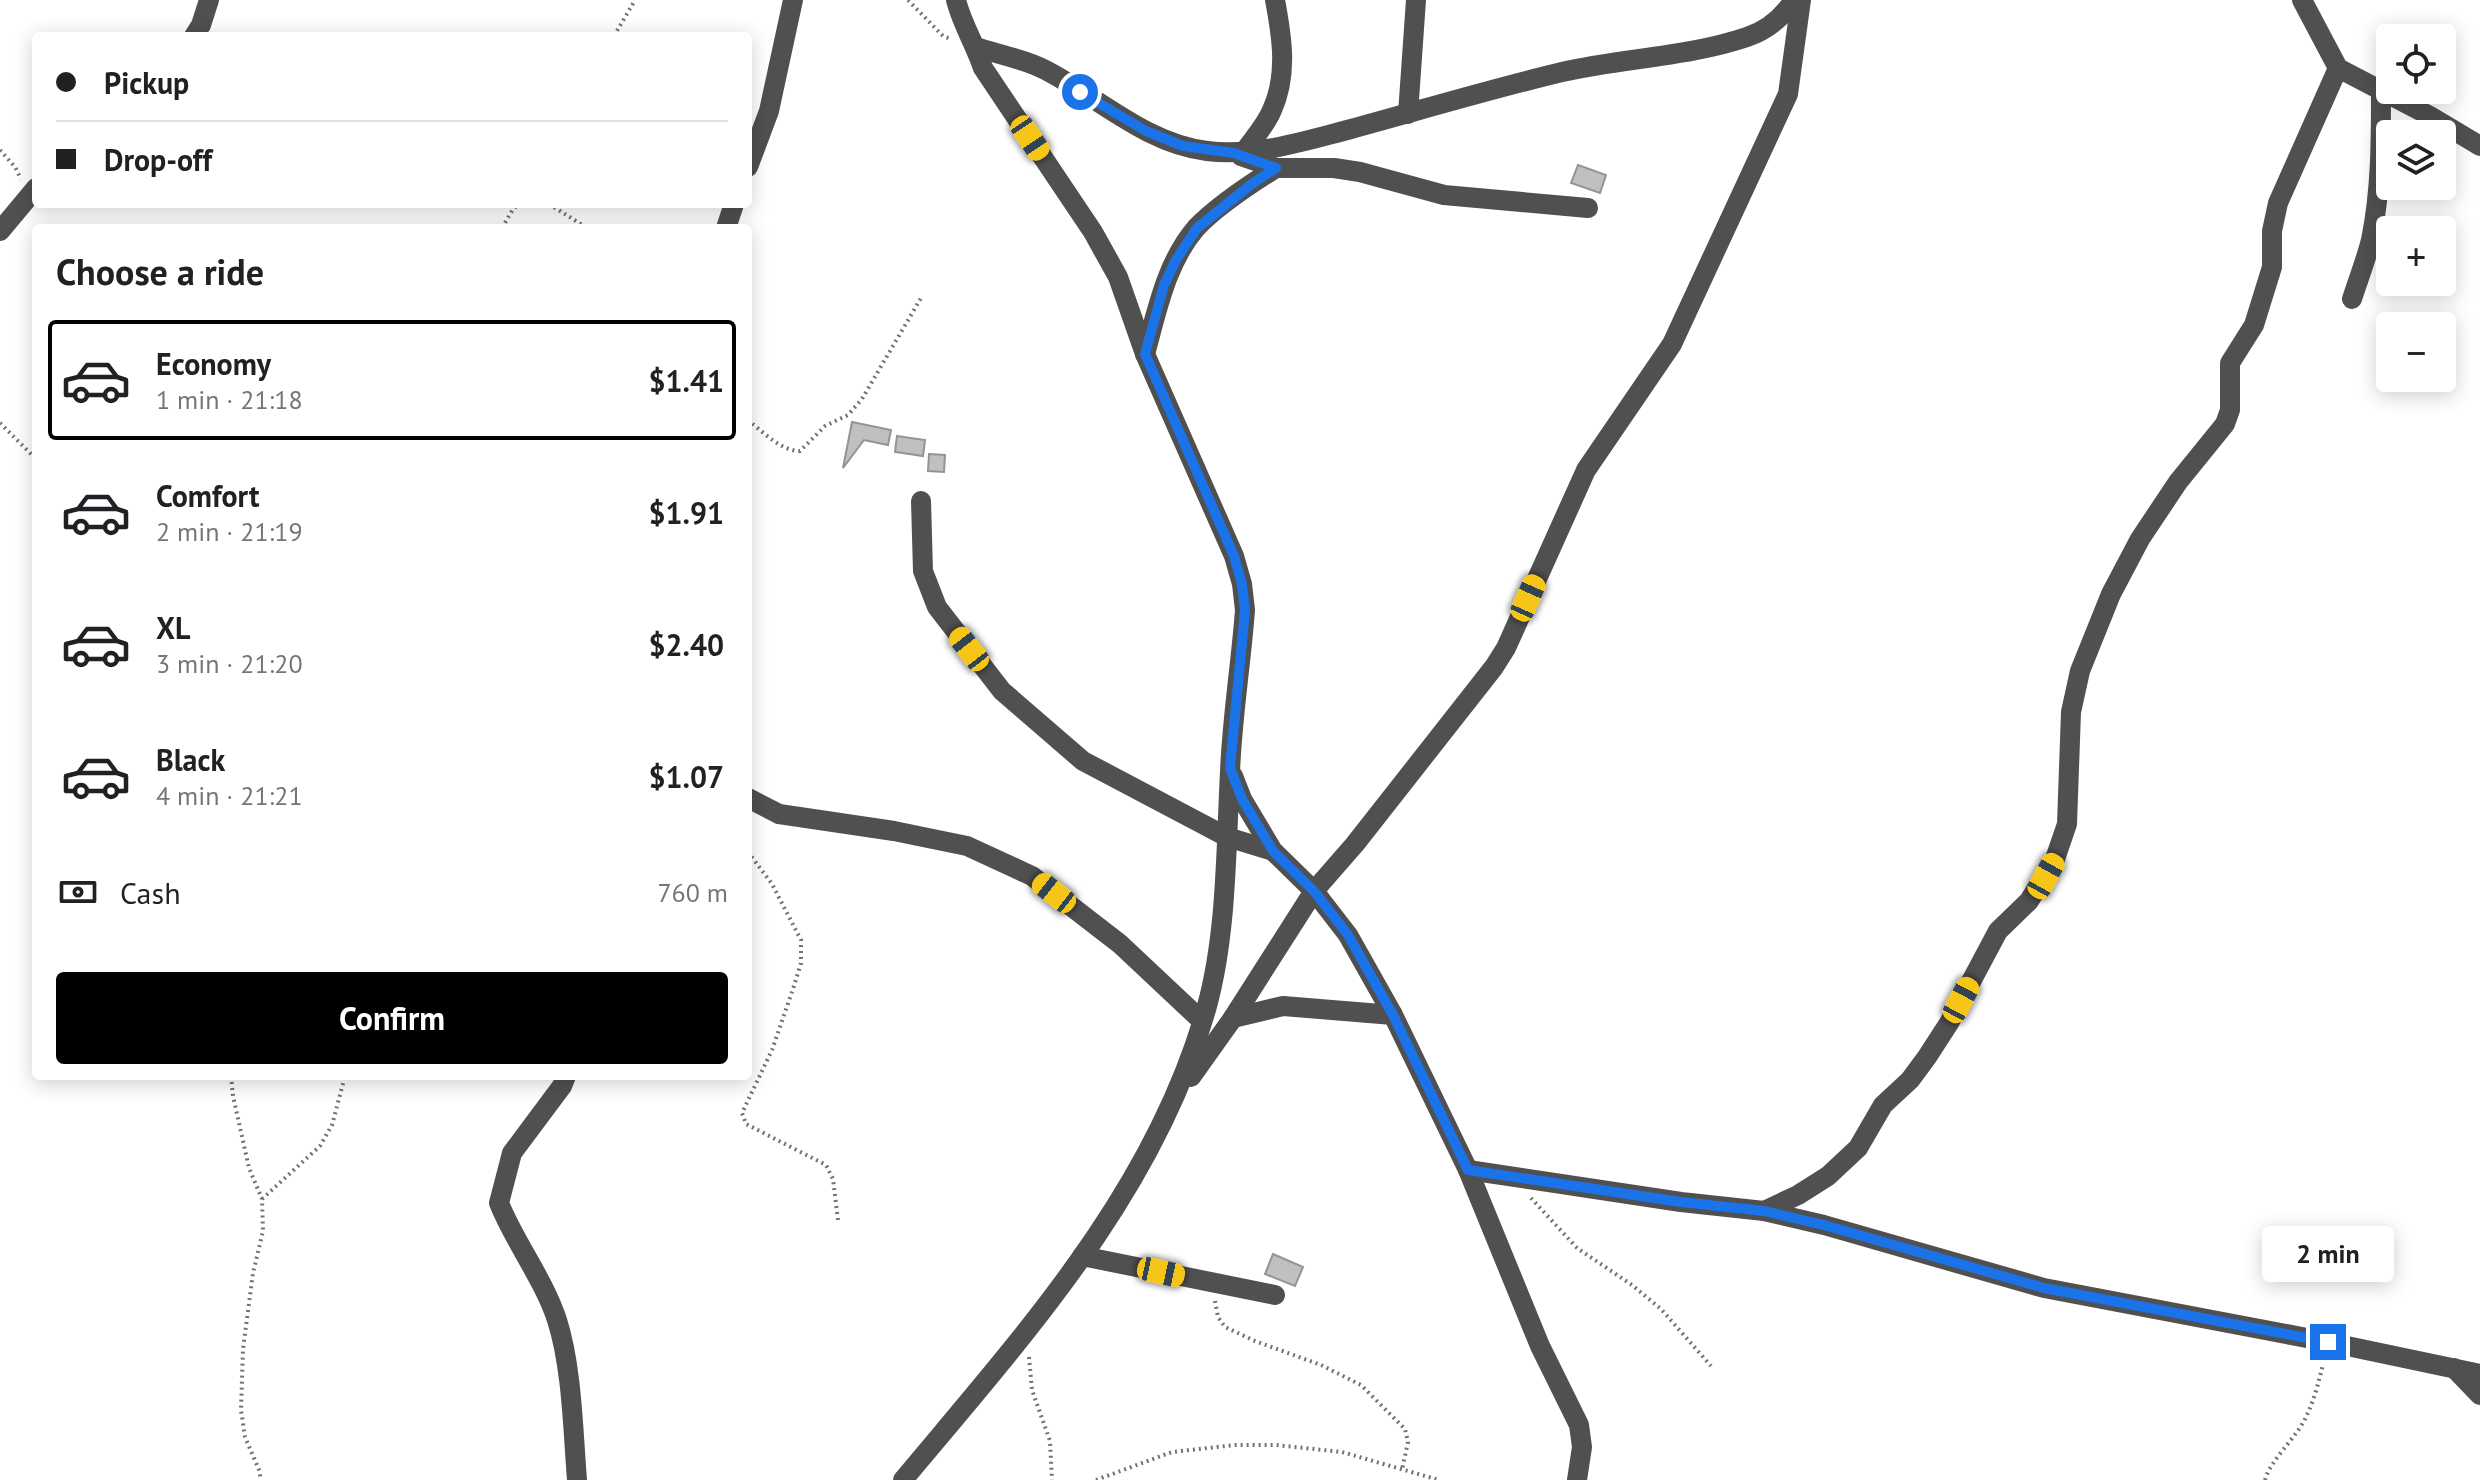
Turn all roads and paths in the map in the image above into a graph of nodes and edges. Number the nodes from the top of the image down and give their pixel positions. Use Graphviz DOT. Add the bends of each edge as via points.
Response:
graph roads {
  1 [pos="209,0"];
  2 [pos="635,0"];
  3 [pos="793,0"];
  4 [pos="908,0"];
  5 [pos="956,0"];
  6 [pos="1275,0"];
  7 [pos="1416,0"];
  8 [pos="1794,0"];
  9 [pos="1801,0"];
  10 [pos="2302,0"];
  11 [pos="197,32"];
  12 [pos="616,32"];
  13 [pos="976,47"];
  14 [pos="2338,68"];
  15 [pos="2376,89"];
  16 [pos="2381,104"];
  17 [pos="2406,104"];
  18 [pos="1408,114"];
  19 [pos="2480,146"];
  20 [pos="0,150"];
  21 [pos="1239,152"];
  22 [pos="752,156"];
  23 [pos="1276,168"];
  24 [pos="32,192"];
  25 [pos="555,208"];
  26 [pos="1588,208"];
  27 [pos="581,224"];
  28 [pos="0,231"];
  29 [pos="921,298"];
  30 [pos="2352,299"];
  31 [pos="1145,354"];
  32 [pos="0,423"];
  33 [pos="752,423"];
  34 [pos="32,455"];
  35 [pos="921,501"];
  36 [pos="1230,768"];
  37 [pos="752,800"];
  38 [pos="1227,837"];
  39 [pos="1273,851"];
  40 [pos="752,857"];
  41 [pos="1314,891"];
  42 [pos="1393,1015"];
  43 [pos="1233,1018"];
  44 [pos="1202,1021"];
  45 [pos="231,1080"];
  46 [pos="344,1080"];
  47 [pos="564,1080"];
  48 [pos="1173,1102"];
  49 [pos="1468,1170"];
  50 [pos="1514,1178"];
  51 [pos="262,1199"];
  52 [pos="1764,1211"];
  53 [pos="838,1220"];
  54 [pos="1082,1256"];
  55 [pos="1213,1283"];
  56 [pos="1275,1295"];
  57 [pos="1028,1330"];
  58 [pos="2328,1342"];
  59 [pos="2480,1363"];
  60 [pos="1711,1366"];
  61 [pos="2454,1368"];
  62 [pos="2480,1374"];
  63 [pos="2480,1395"];
  64 [pos="1402,1470"];
  65 [pos="261,1480"];
  66 [pos="577,1480"];
  67 [pos="903,1480"];
  68 [pos="1052,1480"];
  69 [pos="1096,1480"];
  70 [pos="1439,1480"];
  71 [pos="1577,1480"];
  72 [pos="2265,1480"];
  1 -- 11 [label="street"];
  2 -- 12 [label="path"];
  3 -- 22 [label="street" via="769,111"];
  4 -- 13 [label="path" via="943,36"];
  5 -- 13 [label="street"];
  6 -- 21 [label="street" via="1283,54 1281,82 1272,112"];
  7 -- 18 [label="street"];
  8 -- 18 [label="street" via="1778,21 1748,37 1563,72"];
  9 -- 41 [label="street" via="1788,94 1672,344 1586,470 1506,648"];
  10 -- 14 [label="street"];
  13 -- 21 [label="street" via="1051,72 1171,141 1206,151"];
  13 -- 31 [label="street" via="983,68 1118,277"];
  14 -- 15 [label="street"];
  14 -- 52 [label="street" via="2273,218 2272,267 2254,325 2230,363 2225,424 2140,539 2080,671 2071,712 2067,824 2055,859 2029,901 1998,931 1934,1046 1910,1080 1883,1105 1858,1148 1828,1176"];
  16 -- 30 [label="street" via="2375,212"];
  17 -- 19 [label="street"];
  18 -- 21 [label="street"];
  20 -- 24 [label="path"];
  21 -- 23 [label="street"];
  23 -- 26 [label="street" via="1349,170 1444,195"];
  23 -- 31 [label="street" via="1197,228 1164,285"];
  24 -- 28 [label="street"];
  25 -- 27 [label="path"];
  29 -- 33 [label="path" via="862,399 800,451 790,451"];
  31 -- 36 [label="street" via="1242,584 1245,610"];
  32 -- 34 [label="path"];
  35 -- 38 [label="street" via="923,571 937,607 1002,691 1083,761"];
  36 -- 38 [label="street"];
  36 -- 39 [label="street"];
  37 -- 44 [label="street" via="779,814 967,846 1032,876 1120,944"];
  38 -- 39 [label="street"];
  38 -- 44 [label="street" via="1221,922"];
  39 -- 41 [label="street"];
  40 -- 53 [label="path" via="772,884 803,949 772,1050 743,1119 826,1165"];
  41 -- 42 [label="street" via="1348,935"];
  41 -- 43 [label="street"];
  42 -- 43 [label="street" via="1283,1006"];
  42 -- 49 [label="street"];
  43 -- 48 [label="street"];
  44 -- 48 [label="street"];
  45 -- 51 [label="path" via="249,1168"];
  46 -- 51 [label="path" via="332,1125 320,1146"];
  47 -- 66 [label="street" via="512,1153 499,1203 557,1321"];
  48 -- 54 [label="street" via="1149,1155"];
  49 -- 50 [label="street"];
  49 -- 71 [label="street" via="1540,1346 1579,1425"];
  50 -- 52 [label="street"];
  50 -- 60 [label="path" via="1563,1236 1661,1309"];
  51 -- 65 [label="path" via="263,1231 243,1349 241,1410"];
  52 -- 58 [label="street" via="2044,1288"];
  54 -- 55 [label="street"];
  54 -- 57 [label="street"];
  55 -- 56 [label="street"];
  55 -- 64 [label="path" via="1218,1317 1225,1327 1361,1385 1405,1429"];
  57 -- 67 [label="street"];
  57 -- 68 [label="path" via="1029,1372 1050,1441"];
  58 -- 61 [label="street"];
  58 -- 72 [label="path" via="2304,1421 2271,1463"];
  59 -- 61 [label="street"];
  61 -- 62 [label="street"];
  61 -- 63 [label="street"];
  64 -- 69 [label="path" via="1342,1452 1235,1445 1172,1452"];
  64 -- 70 [label="path"];
}
